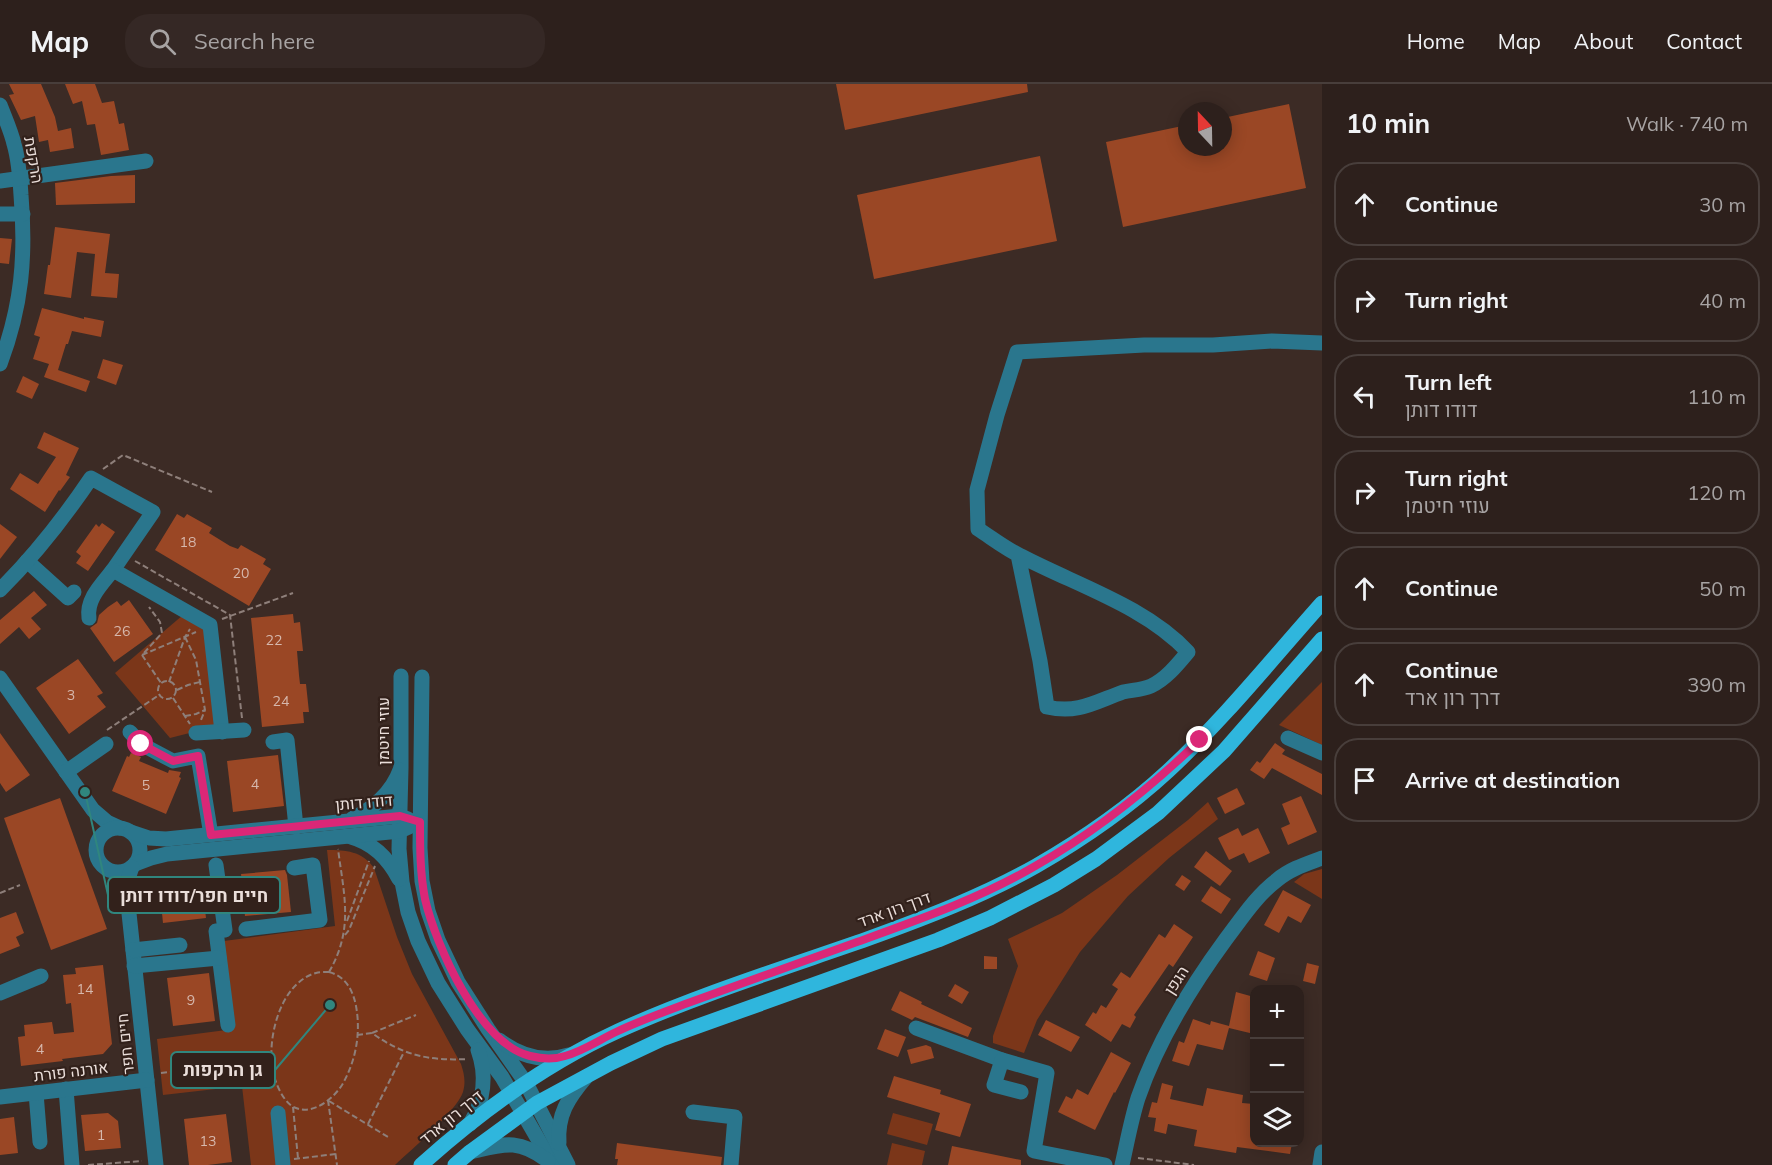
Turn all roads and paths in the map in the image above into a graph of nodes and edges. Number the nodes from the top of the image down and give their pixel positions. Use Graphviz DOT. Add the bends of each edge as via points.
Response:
graph roads {
  1 [pos="0,105"];
  2 [pos="146,161"];
  3 [pos="20,178"];
  4 [pos="0,181"];
  5 [pos="0,214"];
  6 [pos="23,214"];
  7 [pos="1322,343"];
  8 [pos="0,364"];
  9 [pos="91,478"];
  10 [pos="212,492"];
  11 [pos="1018,555"];
  12 [pos="27,561"];
  13 [pos="113,570"];
  14 [pos="0,590"];
  15 [pos="74,592"];
  16 [pos="293,593"];
  17 [pos="1322,603"];
  18 [pos="147,605"];
  19 [pos="89,618"];
  20 [pos="206,627"];
  21 [pos="185,637"];
  22 [pos="1322,639"];
  23 [pos="142,656"];
  24 [pos="401,676"];
  25 [pos="422,677"];
  26 [pos="0,678"];
  27 [pos="169,682"];
  28 [pos="200,682"];
  29 [pos="161,684"];
  30 [pos="177,690"];
  31 [pos="159,695"];
  32 [pos="172,698"];
  33 [pos="205,710"];
  34 [pos="184,716"];
  35 [pos="244,730"];
  36 [pos="130,732"];
  37 [pos="222,732"];
  38 [pos="196,733"];
  39 [pos="105,738"];
  40 [pos="1288,738"];
  41 [pos="273,742"];
  42 [pos="1322,753"];
  43 [pos="401,768"];
  44 [pos="66,772"];
  45 [pos="93,810"];
  46 [pos="420,822"];
  47 [pos="400,824"];
  48 [pos="296,826"];
  49 [pos="126,830"];
  50 [pos="341,832"];
  51 [pos="211,835"];
  52 [pos="97,843"];
  53 [pos="377,850"];
  54 [pos="1322,858"];
  55 [pos="133,865"];
  56 [pos="216,865"];
  57 [pos="103,867"];
  58 [pos="294,868"];
  59 [pos="20,885"];
  60 [pos="403,888"];
  61 [pos="0,893"];
  62 [pos="130,920"];
  63 [pos="345,923"];
  64 [pos="246,929"];
  65 [pos="343,938"];
  66 [pos="180,945"];
  67 [pos="133,950"];
  68 [pos="219,958"];
  69 [pos="135,966"];
  70 [pos="329,972"];
  71 [pos="41,976"];
  72 [pos="0,993"];
  73 [pos="416,1015"];
  74 [pos="228,1025"];
  75 [pos="916,1028"];
  76 [pos="467,1029"];
  77 [pos="489,1029"];
  78 [pos="372,1033"];
  79 [pos="357,1035"];
  80 [pos="404,1052"];
  81 [pos="576,1053"];
  82 [pos="480,1058"];
  83 [pos="1002,1060"];
  84 [pos="271,1061"];
  85 [pos="586,1077"];
  86 [pos="146,1078"];
  87 [pos="526,1083"];
  88 [pos="66,1089"];
  89 [pos="1021,1092"];
  90 [pos="36,1093"];
  91 [pos="512,1093"];
  92 [pos="0,1097"];
  93 [pos="328,1100"];
  94 [pos="537,1103"];
  95 [pos="293,1107"];
  96 [pos="523,1112"];
  97 [pos="693,1112"];
  98 [pos="278,1113"];
  99 [pos="470,1124"];
  100 [pos="368,1125"];
  101 [pos="388,1137"];
  102 [pos="40,1142"];
  103 [pos="560,1149"];
  104 [pos="470,1152"];
  105 [pos="1322,1152"];
  106 [pos="336,1154"];
  107 [pos="298,1159"];
  108 [pos="1123,1161"];
  109 [pos="155,1162"];
  110 [pos="283,1163"];
  111 [pos="72,1165"];
  112 [pos="88,1165"];
  113 [pos="337,1165"];
  114 [pos="421,1165"];
  115 [pos="455,1165"];
  116 [pos="553,1165"];
  117 [pos="568,1165"];
  118 [pos="731,1165"];
  119 [pos="1105,1165"];
  120 [pos="1194,1165"];
  121 [pos="1321,1165"];
  1 -- 3 [label="street, הרקפת" via="15,146"];
  2 -- 3 [label="street"];
  3 -- 4 [label="street"];
  3 -- 6 [label="street, הרקפת"];
  5 -- 6 [label="street"];
  6 -- 8 [label="street, הרקפת" via="21,281"];
  7 -- 11 [label="street" via="1272,341 1017,352 977,489 978,529"];
  9 -- 10 [label="path" via="123,455"];
  9 -- 12 [label="street"];
  9 -- 13 [label="street" via="153,512"];
  11 -- 11 [label="street" via="1047,707 1063,711 1150,687 1172,671 1188,652 1175,638 1124,605"];
  12 -- 14 [label="street"];
  12 -- 15 [label="street" via="68,598"];
  13 -- 19 [label="street" via="91,601"];
  13 -- 20 [label="street"];
  16 -- 20 [label="path"];
  17 -- 81 [label="main road, דרך רון ארד" via="1167,772 1122,809 1036,866 952,907 673,1009"];
  18 -- 23 [label="path" via="160,622 162,633"];
  20 -- 21 [label="path"];
  20 -- 37 [label="street"];
  21 -- 23 [label="path"];
  21 -- 27 [label="path"];
  21 -- 28 [label="path" via="196,660"];
  22 -- 85 [label="main road" via="1224,751 1158,813 1054,885 938,939 662,1039"];
  23 -- 29 [label="path"];
  24 -- 43 [label="street, עוזי חיטמן"];
  25 -- 46 [label="street"];
  26 -- 44 [label="street"];
  27 -- 29 [label="path"];
  27 -- 30 [label="path"];
  28 -- 30 [label="path"];
  28 -- 33 [label="path"];
  29 -- 31 [label="path"];
  30 -- 32 [label="path"];
  31 -- 32 [label="path"];
  31 -- 39 [label="path"];
  32 -- 34 [label="path"];
  33 -- 34 [label="path"];
  33 -- 38 [label="path"];
  34 -- 38 [label="path"];
  35 -- 37 [label="street"];
  36 -- 51 [label="street" via="141,744 173,761 198,756"];
  37 -- 38 [label="street"];
  39 -- 44 [label="street"];
  40 -- 42 [label="street"];
  41 -- 48 [label="street" via="287,740"];
  43 -- 47 [label="street, עוזי חיטמן"];
  43 -- 50 [label="street" via="378,802"];
  44 -- 45 [label="street"];
  45 -- 49 [label="street" via="107,822"];
  45 -- 52 [label="street"];
  46 -- 47 [label="street, דודו דותן"];
  46 -- 77 [label="street" via="421,873 433,926 455,975"];
  47 -- 50 [label="street, דודו דותן"];
  47 -- 60 [label="street, עוזי חיטמן"];
  48 -- 50 [label="street, דודו דותן"];
  48 -- 51 [label="street, דודו דותן"];
  49 -- 51 [label="street, דודו דותן" via="161,840"];
  49 -- 52 [label="street" via="106,831"];
  49 -- 55 [label="street" via="137,838 140,848"];
  50 -- 53 [label="street"];
  50 -- 55 [label="street, דודו דותן" via="167,854"];
  50 -- 63 [label="path"];
  52 -- 57 [label="street" via="96,855"];
  53 -- 60 [label="street"];
  53 -- 63 [label="path"];
  53 -- 65 [label="path"];
  54 -- 108 [label="street, הגפן" via="1292,870 1263,892 1208,963 1154,1056 1137,1100"];
  55 -- 57 [label="street" via="116,872"];
  55 -- 62 [label="street, חיים חפר" via="127,885"];
  56 -- 68 [label="street" via="225,930 216,931"];
  57 -- 62 [label="street, חיים חפר" via="117,887"];
  58 -- 64 [label="street" via="313,865 320,920"];
  59 -- 61 [label="path"];
  60 -- 76 [label="street, עוזי חיטמן" via="424,955"];
  62 -- 67 [label="street, חיים חפר"];
  63 -- 65 [label="path"];
  65 -- 70 [label="path"];
  66 -- 67 [label="street"];
  67 -- 69 [label="street, חיים חפר"];
  68 -- 69 [label="street"];
  68 -- 74 [label="street"];
  69 -- 86 [label="street, חיים חפר"];
  70 -- 79 [label="path" via="345,981 352,993"];
  70 -- 84 [label="path" via="315,973 290,992 275,1024"];
  71 -- 72 [label="street"];
  73 -- 78 [label="path"];
  75 -- 83 [label="street"];
  76 -- 82 [label="street"];
  76 -- 91 [label="street, עוזי חיטמן"];
  77 -- 81 [label="street" via="507,1046 528,1056 551,1060"];
  77 -- 87 [label="street"];
  78 -- 79 [label="path"];
  78 -- 80 [label="path"];
  79 -- 93 [label="path" via="349,1070"];
  80 -- 82 [label="path" via="435,1059"];
  80 -- 100 [label="path"];
  81 -- 87 [label="main road, דרך רון ארד"];
  82 -- 99 [label="street" via="483,1086"];
  83 -- 89 [label="street" via="994,1085"];
  83 -- 119 [label="street" via="1047,1073 1034,1151"];
  84 -- 86 [label="path"];
  84 -- 95 [label="path" via="274,1079"];
  85 -- 94 [label="main road"];
  85 -- 103 [label="street" via="561,1113"];
  86 -- 88 [label="street, אורנה פורת"];
  86 -- 109 [label="street, חיים חפר"];
  87 -- 91 [label="main road, דרך רון ארד"];
  87 -- 94 [label="street"];
  88 -- 90 [label="street, אורנה פורת"];
  88 -- 111 [label="street"];
  90 -- 92 [label="street, אורנה פורת"];
  90 -- 102 [label="street"];
  91 -- 96 [label="street, עוזי חיטמן"];
  91 -- 99 [label="main road, דרך רון ארד"];
  93 -- 95 [label="path" via="308,1109"];
  93 -- 100 [label="path"];
  93 -- 106 [label="path"];
  94 -- 96 [label="main road"];
  94 -- 103 [label="street"];
  95 -- 107 [label="path"];
  96 -- 104 [label="main road"];
  96 -- 116 [label="street, עוזי חיטמן"];
  97 -- 118 [label="street" via="735,1116"];
  98 -- 110 [label="street"];
  99 -- 114 [label="main road, דרך רון ארד"];
  100 -- 101 [label="path"];
  103 -- 117 [label="street"];
  104 -- 115 [label="main road"];
  104 -- 116 [label="street" via="517,1144 534,1150"];
  105 -- 121 [label="street"];
  106 -- 107 [label="path"];
  106 -- 113 [label="path"];
  107 -- 110 [label="path"];
  108 -- 120 [label="path"];
  109 -- 112 [label="path"];
}
